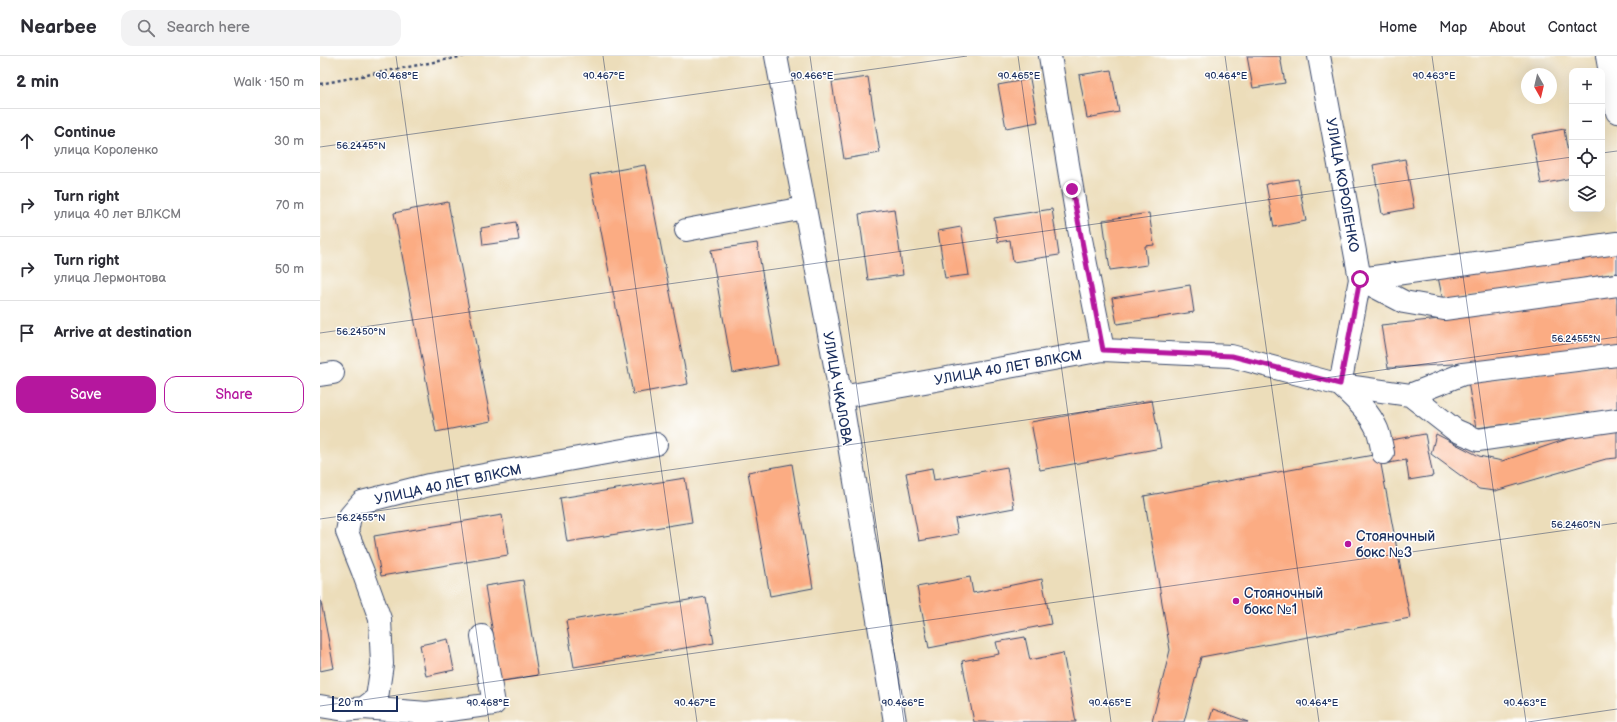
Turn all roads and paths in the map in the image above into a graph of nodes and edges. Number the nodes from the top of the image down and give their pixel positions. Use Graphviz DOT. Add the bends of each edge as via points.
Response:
graph roads {
  1 [pos="465,56"];
  2 [pos="776,56"];
  3 [pos="1050,56"];
  4 [pos="1319,56"];
  5 [pos="1607,56"];
  6 [pos="320,84"];
  7 [pos="1617,111"];
  8 [pos="804,208"];
  9 [pos="686,230"];
  10 [pos="1617,242"];
  11 [pos="1360,279"];
  12 [pos="1617,285"];
  13 [pos="1103,350"];
  14 [pos="1617,355"];
  15 [pos="1340,384"];
  16 [pos="1410,395"];
  17 [pos="841,397"];
  18 [pos="1617,420"];
  19 [pos="656,444"];
  20 [pos="1383,453"];
  21 [pos="482,636"];
  22 [pos="320,706"];
  23 [pos="364,708"];
  24 [pos="895,722"];
  1 -- 6 [label="path"];
  2 -- 8 [label="street, УЛИЦА ЧКАЛОВА"];
  3 -- 13 [label="street" via="1078,224"];
  4 -- 11 [label="street, УЛИЦА КОРОЛЕНКО"];
  5 -- 7 [label="street"];
  8 -- 9 [label="street"];
  8 -- 17 [label="street, УЛИЦА ЧКАЛОВА"];
  10 -- 11 [label="street"];
  11 -- 12 [label="street" via="1404,302 1444,309"];
  11 -- 15 [label="street, УЛИЦА КОРОЛЕНКО"];
  13 -- 15 [label="street, УЛИЦА 40 ЛЕТ ВЛКСМ" via="1232,356"];
  13 -- 17 [label="street, УЛИЦА 40 ЛЕТ ВЛКСМ"];
  14 -- 16 [label="street" via="1463,374"];
  15 -- 16 [label="street, УЛИЦА 40 ЛЕТ ВЛКСМ"];
  15 -- 20 [label="street" via="1362,406 1377,429"];
  16 -- 18 [label="street" via="1455,430 1478,440"];
  17 -- 24 [label="street, УЛИЦА ЧКАЛОВА"];
  19 -- 23 [label="street, УЛИЦА 40 ЛЕТ ВЛКСМ" via="429,485 362,502 350,516 347,532 380,619 382,664 377,698"];
  21 -- 23 [label="street" via="494,704 427,713"];
  22 -- 23 [label="street" via="345,710"];
}
